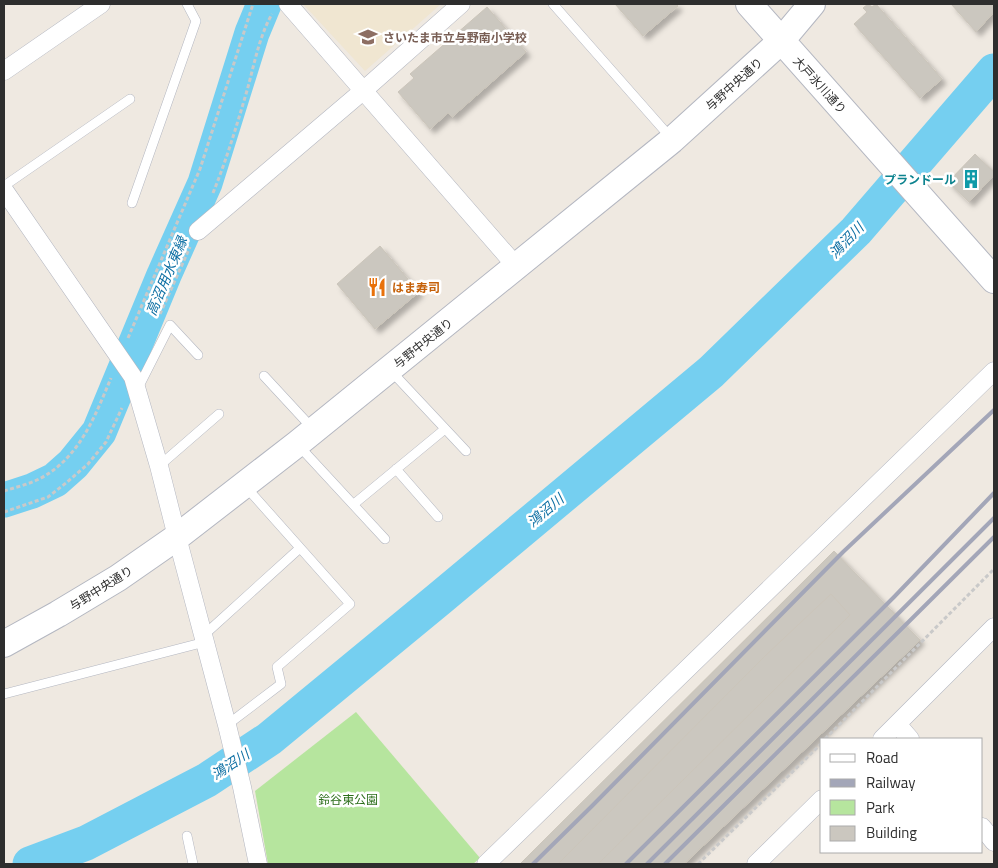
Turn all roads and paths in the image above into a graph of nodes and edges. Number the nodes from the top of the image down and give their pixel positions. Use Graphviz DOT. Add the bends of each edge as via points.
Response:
graph roads {
  1 [pos="101,4"];
  2 [pos="187,4"];
  3 [pos="253,4"];
  4 [pos="461,4"];
  5 [pos="553,4"];
  6 [pos="749,4"];
  7 [pos="812,4"];
  8 [pos="281,7"];
  9 [pos="781,41"];
  10 [pos="4,72"];
  11 [pos="364,90"];
  12 [pos="130,99"];
  13 [pos="672,140"];
  14 [pos="4,186"];
  15 [pos="4,190"];
  16 [pos="213,194"];
  17 [pos="132,203"];
  18 [pos="198,231"];
  19 [pos="516,266"];
  20 [pos="994,280"];
  21 [pos="159,317"];
  22 [pos="198,354"];
  23 [pos="390,370"];
  24 [pos="129,372"];
  25 [pos="994,372"];
  26 [pos="264,376"];
  27 [pos="218,414"];
  28 [pos="445,429"];
  29 [pos="306,437"];
  30 [pos="466,451"];
  31 [pos="160,466"];
  32 [pos="396,469"];
  33 [pos="244,485"];
  34 [pos="4,491"];
  35 [pos="354,504"];
  36 [pos="4,512"];
  37 [pos="438,517"];
  38 [pos="177,537"];
  39 [pos="385,539"];
  40 [pos="300,548"];
  41 [pos="994,568"];
  42 [pos="994,627"];
  43 [pos="205,639"];
  44 [pos="4,644"];
  45 [pos="4,694"];
  46 [pos="897,724"];
  47 [pos="229,731"];
  48 [pos="826,738"];
  49 [pos="883,738"];
  50 [pos="909,738"];
  51 [pos="820,745"];
  52 [pos="820,801"];
  53 [pos="983,828"];
  54 [pos="187,836"];
  55 [pos="994,842"];
  56 [pos="193,864"];
  57 [pos="258,864"];
  58 [pos="486,864"];
  59 [pos="698,864"];
  60 [pos="756,864"];
  1 -- 10 [label="street"];
  2 -- 17 [label="lane" via="196,21"];
  3 -- 24 [label="path"];
  4 -- 11 [label="street"];
  5 -- 13 [label="lane"];
  6 -- 9 [label="street, 大戸氷川通り"];
  7 -- 9 [label="street, 与野中央通り"];
  8 -- 11 [label="street"];
  8 -- 16 [label="path" via="260,42"];
  9 -- 13 [label="street, 与野中央通り"];
  9 -- 20 [label="street, 大戸氷川通り"];
  11 -- 18 [label="street"];
  11 -- 19 [label="street"];
  12 -- 14 [label="lane"];
  13 -- 19 [label="street, 与野中央通り"];
  15 -- 24 [label="street"];
  18 -- 21 [label="path"];
  19 -- 23 [label="street, 与野中央通り"];
  22 -- 24 [label="lane" via="170,325"];
  23 -- 28 [label="lane"];
  23 -- 29 [label="street, 与野中央通り"];
  24 -- 31 [label="street"];
  24 -- 34 [label="path" via="78,447 57,467 40,478"];
  24 -- 36 [label="path" via="122,409 106,442 88,464 48,497"];
  25 -- 58 [label="street"];
  26 -- 29 [label="lane"];
  27 -- 31 [label="lane"];
  28 -- 30 [label="lane"];
  28 -- 32 [label="lane"];
  29 -- 33 [label="street, 与野中央通り"];
  29 -- 35 [label="lane"];
  31 -- 38 [label="street"];
  32 -- 35 [label="lane"];
  32 -- 37 [label="lane"];
  33 -- 38 [label="street, 与野中央通り"];
  33 -- 40 [label="lane"];
  35 -- 39 [label="lane"];
  38 -- 43 [label="street"];
  38 -- 44 [label="street, 与野中央通り" via="118,578"];
  40 -- 43 [label="lane"];
  40 -- 47 [label="lane" via="350,604 277,667 281,684"];
  41 -- 48 [label="path"];
  42 -- 46 [label="street"];
  43 -- 45 [label="lane"];
  43 -- 47 [label="street"];
  46 -- 49 [label="street"];
  46 -- 50 [label="street"];
  47 -- 57 [label="street"];
  51 -- 59 [label="path"];
  52 -- 60 [label="street"];
  53 -- 55 [label="street"];
  54 -- 56 [label="lane"];
}
